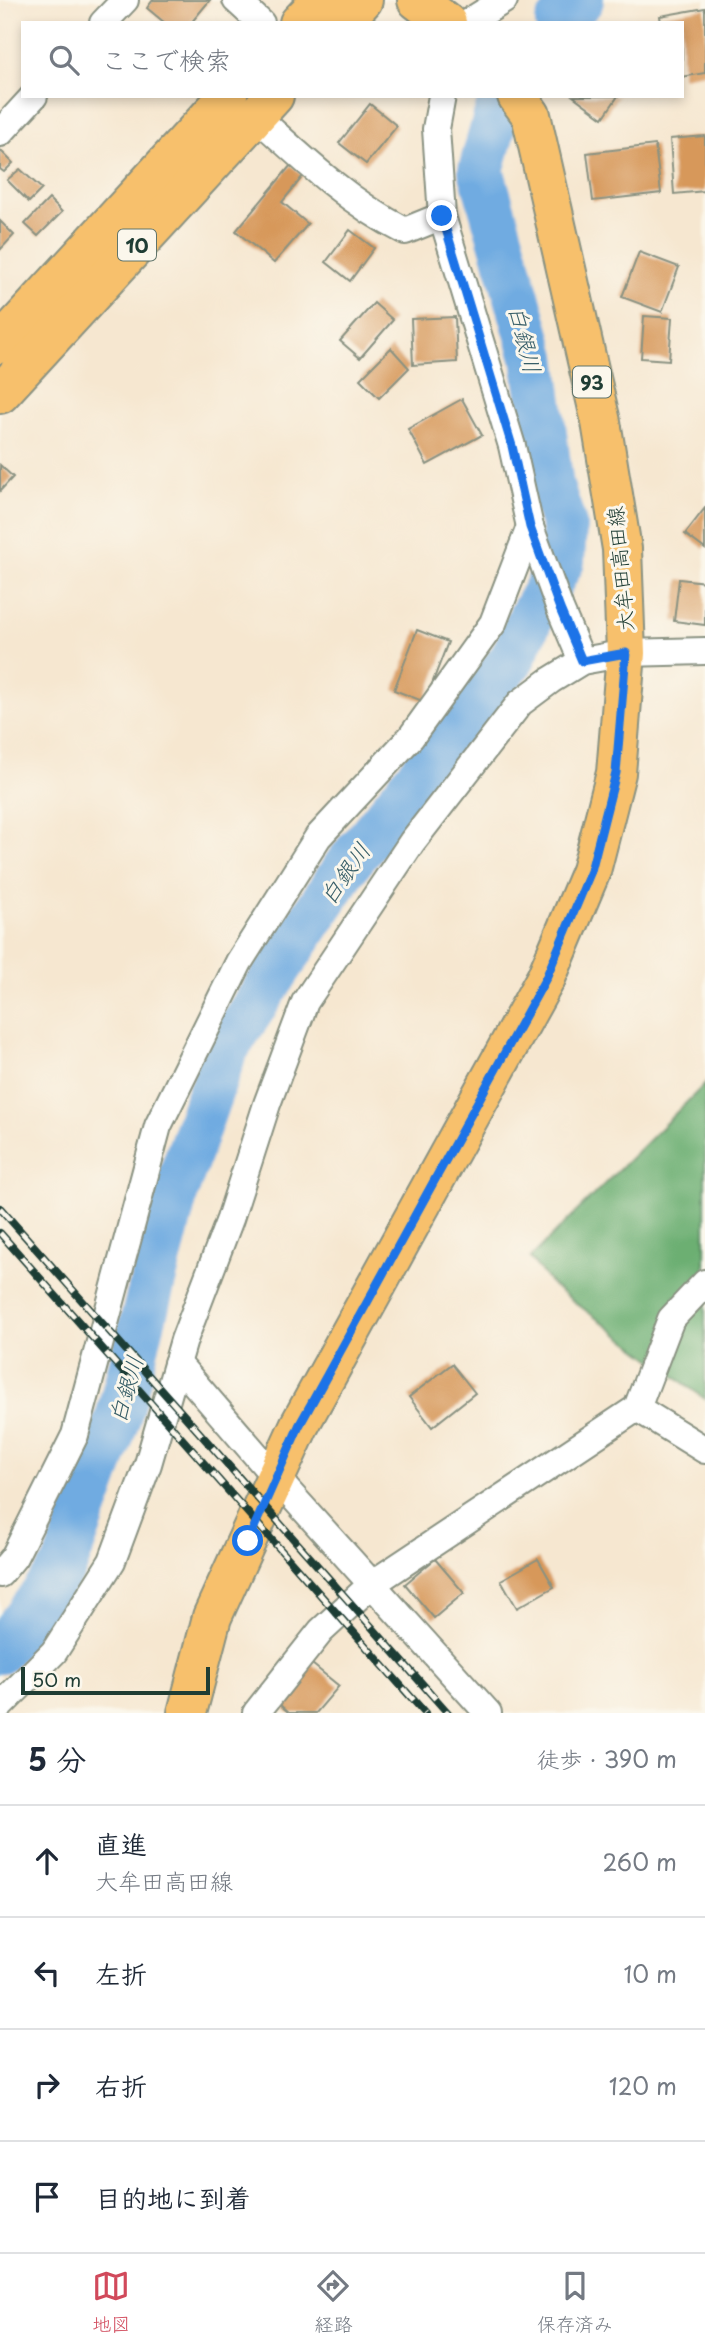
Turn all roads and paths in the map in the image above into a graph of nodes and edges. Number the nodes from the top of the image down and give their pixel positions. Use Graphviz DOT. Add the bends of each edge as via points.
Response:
graph roads {
  1 [pos="124,0"];
  2 [pos="236,0"];
  3 [pos="321,0"];
  4 [pos="363,0"];
  5 [pos="417,0"];
  6 [pos="504,0"];
  7 [pos="105,21"];
  8 [pos="259,21"];
  9 [pos="301,21"];
  10 [pos="344,21"];
  11 [pos="444,21"];
  12 [pos="470,21"];
  13 [pos="32,98"];
  14 [pos="442,98"];
  15 [pos="253,103"];
  16 [pos="524,105"];
  17 [pos="0,133"];
  18 [pos="442,216"];
  19 [pos="0,344"];
  20 [pos="0,394"];
  21 [pos="533,534"];
  22 [pos="705,651"];
  23 [pos="626,653"];
  24 [pos="582,661"];
  25 [pos="705,1283"];
  26 [pos="177,1363"];
  27 [pos="637,1408"];
  28 [pos="705,1450"];
  29 [pos="276,1478"];
  30 [pos="0,1574"];
  31 [pos="372,1584"];
  32 [pos="0,1706"];
  33 [pos="187,1713"];
  34 [pos="256,1713"];
  35 [pos="488,1713"];
  1 -- 7 [label="street"];
  2 -- 8 [label="street"];
  3 -- 9 [label="main road"];
  4 -- 10 [label="main road"];
  5 -- 11 [label="main road"];
  6 -- 12 [label="street"];
  13 -- 17 [label="street"];
  14 -- 18 [label="street" via="436,129"];
  15 -- 18 [label="street" via="329,182 382,219 405,231"];
  15 -- 19 [label="main road, 10"];
  15 -- 20 [label="main road, 10"];
  16 -- 23 [label="main road, 大牟田高田線 / 93" via="601,422 622,549"];
  18 -- 21 [label="street" via="512,446"];
  21 -- 24 [label="street"];
  21 -- 30 [label="street" via="493,623 411,737 318,837 239,962 158,1126 75,1435 14,1557"];
  22 -- 23 [label="street"];
  23 -- 24 [label="street"];
  23 -- 29 [label="main road, 大牟田高田線 / 93" via="616,773 591,871 551,966 299,1426"];
  24 -- 26 [label="street" via="520,703 412,842 305,1002"];
  25 -- 27 [label="street" via="671,1319"];
  26 -- 29 [label="street"];
  26 -- 32 [label="street" via="148,1464 112,1561 54,1652"];
  27 -- 28 [label="street"];
  27 -- 31 [label="street"];
  29 -- 31 [label="street"];
  29 -- 33 [label="main road, 大牟田高田線 / 93" via="212,1617"];
  31 -- 34 [label="street" via="321,1631"];
  31 -- 35 [label="street"];
}
